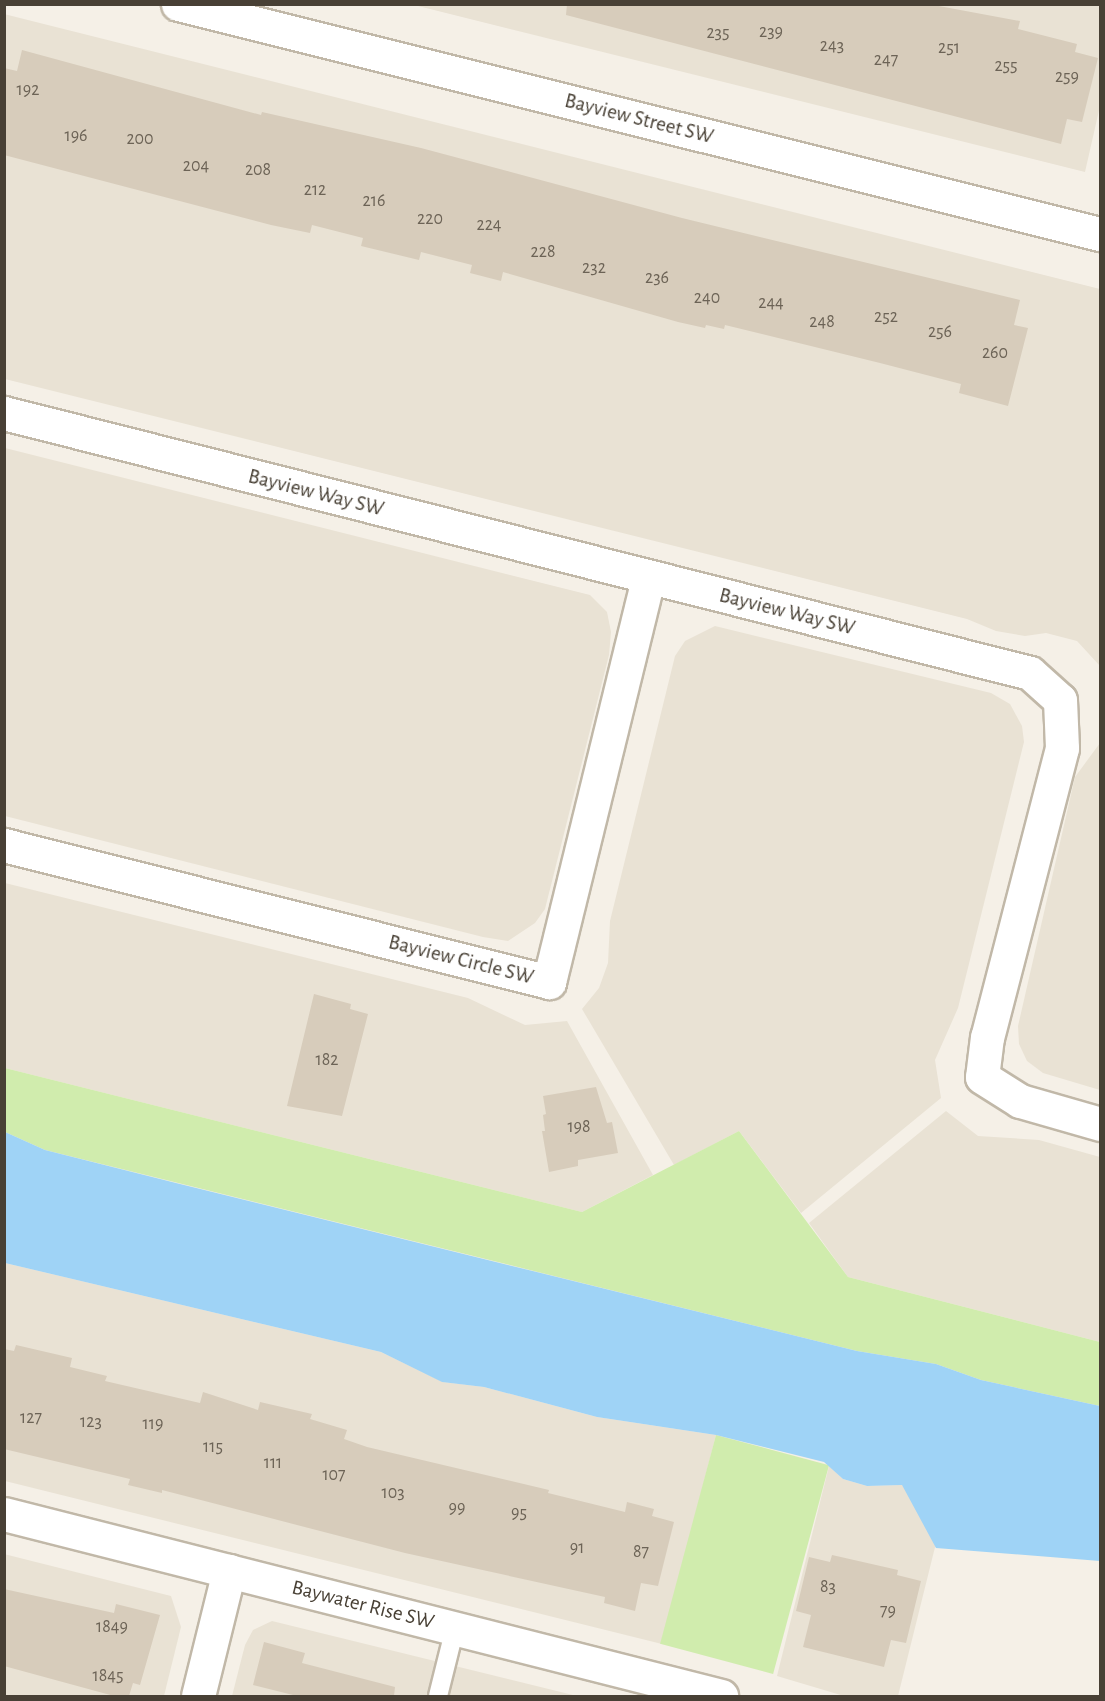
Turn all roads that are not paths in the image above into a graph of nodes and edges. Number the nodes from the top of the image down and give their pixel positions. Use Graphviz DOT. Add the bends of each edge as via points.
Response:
graph roads {
  1 [pos="178,4"];
  2 [pos="276,16"];
  3 [pos="1101,234"];
  4 [pos="4,413"];
  5 [pos="648,578"];
  6 [pos="4,845"];
  7 [pos="1101,1124"];
  8 [pos="4,1514"];
  9 [pos="229,1571"];
  10 [pos="455,1628"];
  11 [pos="671,1690"];
  12 [pos="198,1696"];
  13 [pos="438,1696"];
  14 [pos="721,1696"];
  1 -- 2 [label="street, Bayview Street SW"];
  2 -- 3 [label="street, Bayview Street SW"];
  4 -- 5 [label="street, Bayview Way SW"];
  5 -- 6 [label="street, Bayview Circle SW" via="549,982"];
  5 -- 7 [label="street, Bayview Way SW" via="1030,673 1060,700 1062,748 987,1037 982,1077 1020,1101"];
  8 -- 9 [label="street, Baywater Rise SW"];
  9 -- 10 [label="street, Baywater Rise SW"];
  9 -- 12 [label="street"];
  10 -- 11 [label="street, Baywater Rise SW"];
  10 -- 13 [label="lane"];
  11 -- 14 [label="street, Baywater Rise SW"];
}
